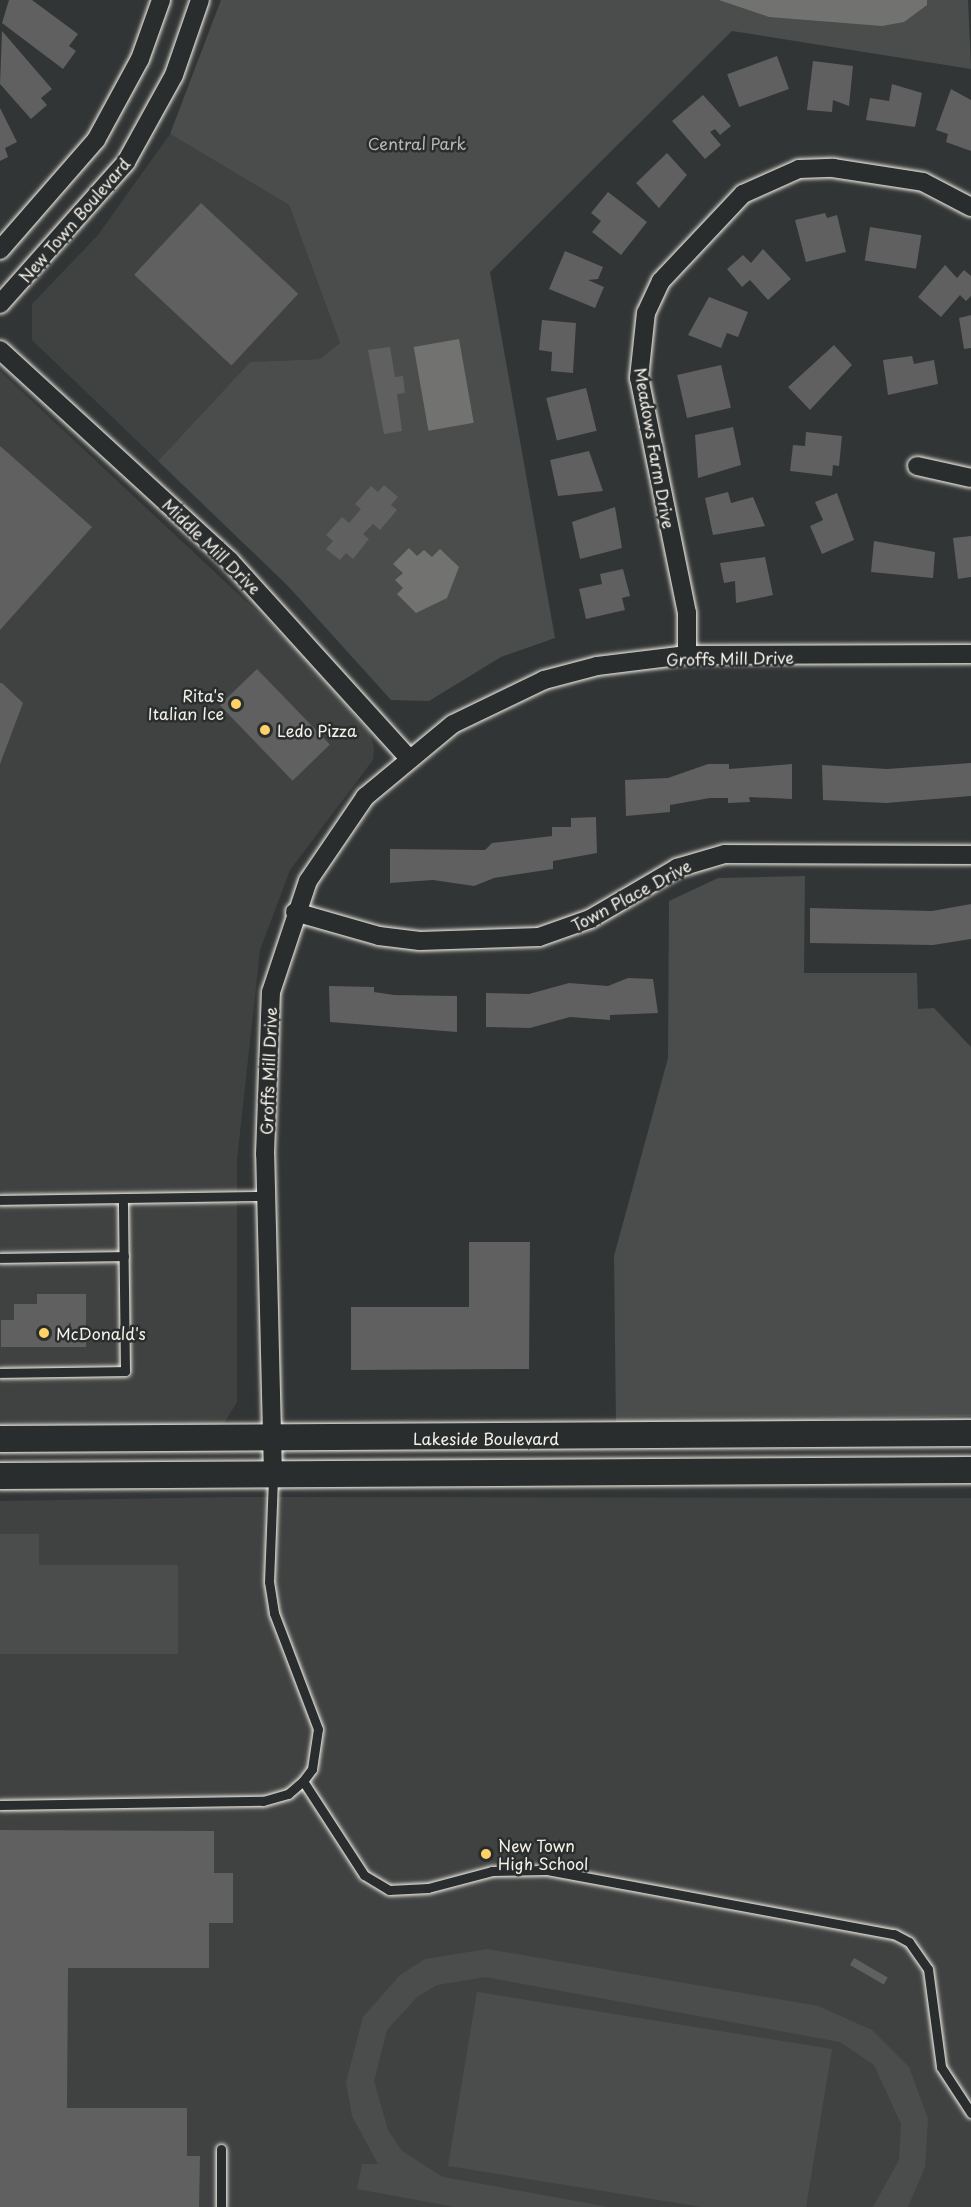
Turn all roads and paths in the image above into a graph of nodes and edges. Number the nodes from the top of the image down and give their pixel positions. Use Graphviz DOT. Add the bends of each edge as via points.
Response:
graph roads {
  1 [pos="161,0"];
  2 [pos="200,0"];
  3 [pos="971,207"];
  4 [pos="0,250"];
  5 [pos="0,304"];
  6 [pos="0,350"];
  7 [pos="918,465"];
  8 [pos="971,478"];
  9 [pos="971,654"];
  10 [pos="687,656"];
  11 [pos="408,757"];
  12 [pos="971,855"];
  13 [pos="295,912"];
  14 [pos="267,1196"];
  15 [pos="123,1198"];
  16 [pos="0,1200"];
  17 [pos="124,1256"];
  18 [pos="0,1258"];
  19 [pos="0,1373"];
  20 [pos="971,1434"];
  21 [pos="271,1439"];
  22 [pos="0,1440"];
  23 [pos="971,1470"];
  24 [pos="273,1475"];
  25 [pos="0,1476"];
  26 [pos="303,1781"];
  27 [pos="0,1804"];
  28 [pos="971,2114"];
  29 [pos="221,2149"];
  30 [pos="221,2207"];
  1 -- 4 [label="street, New Town Boulevard" via="140,59 96,140"];
  2 -- 5 [label="street, New Town Boulevard" via="174,75 126,162"];
  3 -- 10 [label="street, Meadows Farm Drive" via="923,182 833,168 799,169 743,194 661,281 646,313 639,378 687,613"];
  6 -- 11 [label="street, Middle Mill Drive" via="230,561"];
  7 -- 8 [label="street"];
  9 -- 10 [label="street, Groffs Mill Drive"];
  10 -- 11 [label="street, Groffs Mill Drive" via="597,666 544,680 453,724"];
  11 -- 13 [label="street, Groffs Mill Drive" via="365,797 335,837"];
  12 -- 13 [label="street, Town Place Drive" via="725,854 677,868 590,919 539,937 410,940"];
  13 -- 14 [label="street, Groffs Mill Drive" via="273,983 266,1039"];
  14 -- 15 [label="lane"];
  14 -- 21 [label="street, Groffs Mill Drive"];
  15 -- 16 [label="lane"];
  15 -- 17 [label="lane"];
  17 -- 18 [label="lane"];
  17 -- 19 [label="lane" via="125,1371"];
  20 -- 21 [label="main road, Lakeside Boulevard"];
  21 -- 22 [label="main road, Lakeside Boulevard"];
  21 -- 24 [label="street, Groffs Mill Drive"];
  23 -- 24 [label="main road"];
  24 -- 25 [label="main road"];
  24 -- 26 [label="lane" via="269,1582 274,1613 318,1730 315,1760"];
  26 -- 27 [label="lane" via="288,1794 262,1801"];
  26 -- 28 [label="lane" via="364,1875 389,1890 429,1888 492,1871 547,1870 902,1938 928,1968 942,2067"];
  29 -- 30 [label="lane"];
}
